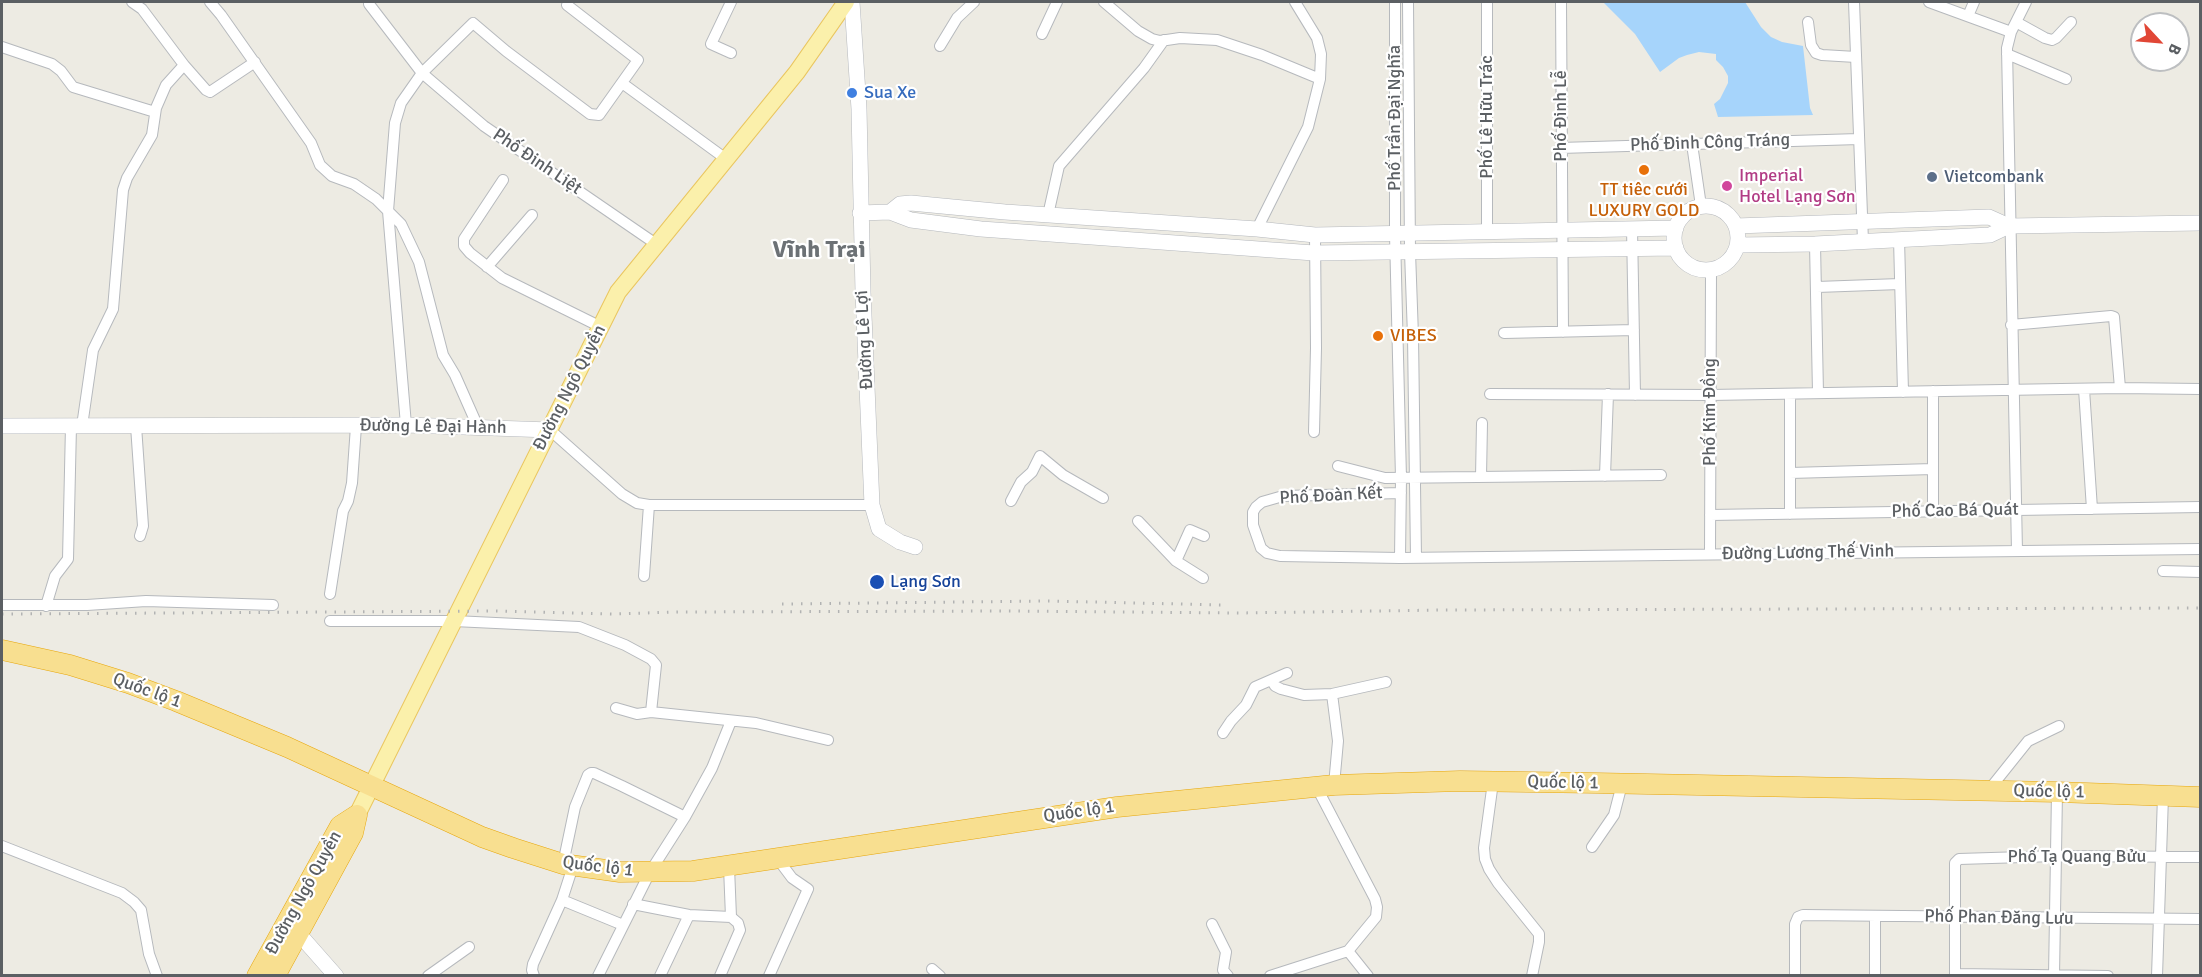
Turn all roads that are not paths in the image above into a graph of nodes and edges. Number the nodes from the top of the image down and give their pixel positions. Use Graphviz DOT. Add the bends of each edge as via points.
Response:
graph roads {
  1 [pos="132,2"];
  2 [pos="210,2"];
  3 [pos="731,2"];
  4 [pos="846,2"];
  5 [pos="852,2"];
  6 [pos="974,2"];
  7 [pos="1057,2"];
  8 [pos="1104,2"];
  9 [pos="1295,2"];
  10 [pos="1395,2"];
  11 [pos="1408,2"];
  12 [pos="1487,2"];
  13 [pos="1561,2"];
  14 [pos="1854,2"];
  15 [pos="1929,2"];
  16 [pos="1974,2"];
  17 [pos="2026,2"];
  18 [pos="369,4"];
  19 [pos="567,5"];
  20 [pos="1968,16"];
  21 [pos="1809,22"];
  22 [pos="2071,22"];
  23 [pos="2013,27"];
  24 [pos="1042,34"];
  25 [pos="1164,40"];
  26 [pos="940,46"];
  27 [pos="2,47"];
  28 [pos="731,53"];
  29 [pos="2007,54"];
  30 [pos="1856,57"];
  31 [pos="255,62"];
  32 [pos="184,65"];
  33 [pos="422,73"];
  34 [pos="1320,79"];
  35 [pos="2066,79"];
  36 [pos="622,83"];
  37 [pos="155,112"];
  38 [pos="1859,139"];
  39 [pos="1692,144"];
  40 [pos="1560,148"];
  41 [pos="726,159"];
  42 [pos="503,180"];
  43 [pos="1701,206"];
  44 [pos="982,210"];
  45 [pos="388,211"];
  46 [pos="890,212"];
  47 [pos="860,213"];
  48 [pos="532,215"];
  49 [pos="1048,215"];
  50 [pos="1091,218"];
  51 [pos="1938,218"];
  52 [pos="1862,221"];
  53 [pos="2200,223"];
  54 [pos="1736,226"];
  55 [pos="2009,226"];
  56 [pos="1632,228"];
  57 [pos="1676,228"];
  58 [pos="981,229"];
  59 [pos="1251,229"];
  60 [pos="1562,231"];
  61 [pos="1487,232"];
  62 [pos="1402,234"];
  63 [pos="1315,235"];
  64 [pos="1091,237"];
  65 [pos="1939,237"];
  66 [pos="1899,239"];
  67 [pos="1863,241"];
  68 [pos="656,243"];
  69 [pos="1815,244"];
  70 [pos="1738,245"];
  71 [pos="1243,246"];
  72 [pos="1633,248"];
  73 [pos="1676,248"];
  74 [pos="1562,249"];
  75 [pos="1402,252"];
  76 [pos="1488,252"];
  77 [pos="1314,253"];
  78 [pos="487,267"];
  79 [pos="1711,270"];
  80 [pos="1899,284"];
  81 [pos="1817,287"];
  82 [pos="2011,325"];
  83 [pos="601,327"];
  84 [pos="1634,330"];
  85 [pos="1563,332"];
  86 [pos="1504,333"];
  87 [pos="1413,336"];
  88 [pos="1398,337"];
  89 [pos="2120,388"];
  90 [pos="2084,389"];
  91 [pos="2200,389"];
  92 [pos="2013,390"];
  93 [pos="1933,391"];
  94 [pos="1903,392"];
  95 [pos="1818,393"];
  96 [pos="1490,394"];
  97 [pos="1608,394"];
  98 [pos="1790,394"];
  99 [pos="1635,395"];
  100 [pos="1710,395"];
  101 [pos="1482,423"];
  102 [pos="406,425"];
  103 [pos="2,426"];
  104 [pos="77,426"];
  105 [pos="136,426"];
  106 [pos="356,426"];
  107 [pos="478,428"];
  108 [pos="549,430"];
  109 [pos="1314,432"];
  110 [pos="1338,466"];
  111 [pos="1933,469"];
  112 [pos="1790,473"];
  113 [pos="1661,475"];
  114 [pos="1605,476"];
  115 [pos="1481,477"];
  116 [pos="1401,478"];
  117 [pos="1415,478"];
  118 [pos="1401,493"];
  119 [pos="1103,498"];
  120 [pos="1011,501"];
  121 [pos="650,505"];
  122 [pos="872,505"];
  123 [pos="2200,507"];
  124 [pos="2092,509"];
  125 [pos="2016,510"];
  126 [pos="1933,512"];
  127 [pos="1790,514"];
  128 [pos="1710,515"];
  129 [pos="1138,522"];
  130 [pos="140,536"];
  131 [pos="1204,536"];
  132 [pos="915,547"];
  133 [pos="2200,549"];
  134 [pos="2017,550"];
  135 [pos="1710,554"];
  136 [pos="1280,556"];
  137 [pos="1400,558"];
  138 [pos="1416,558"];
  139 [pos="1176,561"];
  140 [pos="2163,571"];
  141 [pos="2200,572"];
  142 [pos="644,576"];
  143 [pos="1203,578"];
  144 [pos="330,594"];
  145 [pos="273,604"];
  146 [pos="2,605"];
  147 [pos="45,606"];
  148 [pos="330,621"];
  149 [pos="454,621"];
  150 [pos="2,650"];
  151 [pos="1287,673"];
  152 [pos="1272,681"];
  153 [pos="1386,682"];
  154 [pos="1332,694"];
  155 [pos="616,708"];
  156 [pos="651,712"];
  157 [pos="731,721"];
  158 [pos="2059,726"];
  159 [pos="1223,733"];
  160 [pos="828,740"];
  161 [pos="1493,782"];
  162 [pos="1622,784"];
  163 [pos="372,786"];
  164 [pos="1325,786"];
  165 [pos="1988,792"];
  166 [pos="2057,792"];
  167 [pos="2163,796"];
  168 [pos="2200,797"];
  169 [pos="357,815"];
  170 [pos="685,817"];
  171 [pos="2,846"];
  172 [pos="1592,847"];
  173 [pos="2056,856"];
  174 [pos="2161,857"];
  175 [pos="2200,857"];
  176 [pos="777,858"];
  177 [pos="568,865"];
  178 [pos="729,867"];
  179 [pos="650,872"];
  180 [pos="562,900"];
  181 [pos="633,904"];
  182 [pos="689,915"];
  183 [pos="1875,916"];
  184 [pos="730,917"];
  185 [pos="1954,917"];
  186 [pos="2055,919"];
  187 [pos="2159,919"];
  188 [pos="2200,919"];
  189 [pos="1212,924"];
  190 [pos="623,926"];
  191 [pos="292,931"];
  192 [pos="469,947"];
  193 [pos="1348,951"];
  194 [pos="157,975"];
  195 [pos="257,975"];
  196 [pos="275,975"];
  197 [pos="336,975"];
  198 [pos="428,975"];
  199 [pos="534,975"];
  200 [pos="598,975"];
  201 [pos="660,975"];
  202 [pos="720,975"];
  203 [pos="769,975"];
  204 [pos="1228,975"];
  205 [pos="1270,975"];
  206 [pos="1368,975"];
  207 [pos="1532,975"];
  208 [pos="1795,975"];
  209 [pos="1875,975"];
  210 [pos="1954,975"];
  211 [pos="2054,975"];
  212 [pos="2108,975"];
  213 [pos="2157,975"];
  1 -- 32 [label="street" via="142,9"];
  2 -- 31 [label="street"];
  3 -- 28 [label="street" via="711,44"];
  4 -- 41 [label="main road, Đường Ngô Quyền" via="797,72"];
  5 -- 47 [label="street, Đường Lê Lợi"];
  6 -- 26 [label="street" via="957,18"];
  7 -- 24 [label="street"];
  8 -- 25 [label="street" via="1138,31"];
  9 -- 34 [label="street" via="1317,39"];
  10 -- 62 [label="street, Phố Trần Đại Nghĩa"];
  11 -- 62 [label="street, Phố Trần Đại Nghĩa"];
  12 -- 61 [label="street, Phố Lê Hữu Trác"];
  13 -- 40 [label="street, Phố Đinh Lễ"];
  14 -- 30 [label="street"];
  15 -- 20 [label="street"];
  16 -- 20 [label="street"];
  17 -- 23 [label="street"];
  18 -- 33 [label="street, Phố Đinh Liệt"];
  19 -- 36 [label="street" via="638,60"];
  20 -- 23 [label="street"];
  21 -- 30 [label="street" via="1811,45 1816,53"];
  22 -- 23 [label="street" via="2052,40"];
  23 -- 29 [label="street"];
  25 -- 34 [label="street" via="1191,38 1234,44"];
  25 -- 49 [label="street" via="1059,166"];
  27 -- 37 [label="street" via="52,64 73,87"];
  29 -- 35 [label="street"];
  29 -- 55 [label="street"];
  30 -- 38 [label="street"];
  31 -- 32 [label="street" via="210,92"];
  31 -- 45 [label="street" via="321,165 332,176 354,184 376,199"];
  32 -- 37 [label="street" via="166,85"];
  33 -- 36 [label="street" via="473,23 590,114 604,111"];
  33 -- 45 [label="street" via="401,103 395,123"];
  33 -- 68 [label="street, Phố Đinh Liệt" via="484,126"];
  34 -- 59 [label="street" via="1308,127"];
  36 -- 41 [label="street"];
  37 -- 104 [label="street" via="152,135 123,190 113,309 93,350"];
  38 -- 39 [label="street, Phố Đinh Công Tráng"];
  38 -- 52 [label="street"];
  39 -- 40 [label="street, Phố Đinh Công Tráng"];
  39 -- 43 [label="street"];
  40 -- 60 [label="street, Phố Đinh Lễ"];
  41 -- 68 [label="main road, Đường Ngô Quyền"];
  42 -- 78 [label="street" via="462,242"];
  43 -- 54 [label="street" via="1722,210"];
  43 -- 57 [label="street" via="1686,214"];
  44 -- 46 [label="street" via="910,203 900,204"];
  44 -- 49 [label="street"];
  44 -- 58 [label="street"];
  45 -- 102 [label="street"];
  45 -- 107 [label="street" via="401,224 419,262 443,355"];
  46 -- 47 [label="street"];
  46 -- 58 [label="street" via="911,220"];
  47 -- 122 [label="street, Đường Lê Lợi"];
  48 -- 78 [label="street"];
  49 -- 50 [label="street"];
  50 -- 59 [label="street"];
  50 -- 64 [label="street"];
  51 -- 52 [label="street"];
  51 -- 55 [label="street" via="1989,217"];
  51 -- 65 [label="street"];
  52 -- 54 [label="street"];
  52 -- 67 [label="street"];
  53 -- 55 [label="street"];
  54 -- 70 [label="street"];
  55 -- 65 [label="street" via="1990,235"];
  55 -- 82 [label="street"];
  56 -- 57 [label="street"];
  56 -- 60 [label="street"];
  56 -- 72 [label="street"];
  57 -- 73 [label="street"];
  58 -- 64 [label="street"];
  59 -- 63 [label="street"];
  59 -- 71 [label="street"];
  60 -- 61 [label="street"];
  60 -- 74 [label="street, Phố Đinh Lễ"];
  61 -- 62 [label="street"];
  61 -- 76 [label="street"];
  62 -- 63 [label="street"];
  62 -- 75 [label="street"];
  63 -- 77 [label="street"];
  64 -- 71 [label="street"];
  65 -- 66 [label="street"];
  66 -- 67 [label="street"];
  66 -- 80 [label="street"];
  67 -- 69 [label="street"];
  68 -- 83 [label="main road, Đường Ngô Quyền" via="618,292"];
  69 -- 70 [label="street"];
  69 -- 81 [label="street"];
  70 -- 79 [label="street" via="1728,262"];
  71 -- 77 [label="street"];
  72 -- 73 [label="street"];
  72 -- 74 [label="street"];
  72 -- 84 [label="street"];
  73 -- 79 [label="street" via="1686,263"];
  74 -- 76 [label="street"];
  74 -- 85 [label="street, Phố Đinh Lễ"];
  75 -- 76 [label="street"];
  75 -- 77 [label="street"];
  75 -- 87 [label="street"];
  75 -- 88 [label="street"];
  77 -- 109 [label="street"];
  78 -- 83 [label="street"];
  79 -- 100 [label="street, Phố Kim Đồng"];
  80 -- 81 [label="street"];
  80 -- 94 [label="street"];
  81 -- 95 [label="street"];
  82 -- 89 [label="street" via="2114,317"];
  82 -- 92 [label="street"];
  83 -- 108 [label="main road, Đường Ngô Quyền"];
  84 -- 85 [label="street"];
  84 -- 99 [label="street"];
  85 -- 86 [label="street"];
  87 -- 88 [label="street"];
  87 -- 117 [label="street"];
  88 -- 116 [label="street"];
  89 -- 90 [label="street"];
  89 -- 91 [label="street"];
  90 -- 92 [label="street"];
  90 -- 124 [label="street"];
  92 -- 93 [label="street"];
  92 -- 125 [label="street"];
  93 -- 94 [label="street"];
  93 -- 111 [label="street"];
  94 -- 95 [label="street"];
  95 -- 98 [label="street"];
  96 -- 97 [label="street"];
  97 -- 99 [label="street"];
  97 -- 114 [label="street"];
  98 -- 100 [label="street"];
  98 -- 112 [label="street"];
  99 -- 100 [label="street"];
  100 -- 128 [label="street, Phố Kim Đồng"];
  101 -- 115 [label="street"];
  102 -- 106 [label="street, Đường Lê Đại Hành"];
  102 -- 107 [label="street, Đường Lê Đại Hành"];
  103 -- 104 [label="street, Đường Lê Đại Hành"];
  104 -- 105 [label="street, Đường Lê Đại Hành"];
  104 -- 147 [label="street" via="68,559 55,576"];
  105 -- 106 [label="street, Đường Lê Đại Hành"];
  105 -- 130 [label="street" via="143,526"];
  106 -- 144 [label="street" via="351,492 342,511"];
  107 -- 108 [label="street, Đường Lê Đại Hành"];
  108 -- 121 [label="street" via="622,494"];
  108 -- 149 [label="main road, Đường Ngô Quyền"];
  110 -- 116 [label="street" via="1378,478"];
  111 -- 112 [label="street"];
  111 -- 126 [label="street"];
  112 -- 127 [label="street"];
  113 -- 114 [label="street"];
  114 -- 115 [label="street"];
  115 -- 117 [label="street"];
  116 -- 117 [label="street"];
  116 -- 118 [label="street"];
  117 -- 138 [label="street"];
  118 -- 136 [label="street, Phố Đoàn Kết" via="1283,496 1262,502 1253,512 1253,525 1261,548"];
  118 -- 137 [label="street"];
  119 -- 120 [label="street" via="1063,475 1040,456"];
  121 -- 122 [label="street"];
  121 -- 142 [label="street"];
  122 -- 132 [label="street, Đường Lê Lợi" via="879,529"];
  123 -- 124 [label="street, Phố Cao Bá Quát"];
  124 -- 125 [label="street, Phố Cao Bá Quát"];
  125 -- 126 [label="street, Phố Cao Bá Quát"];
  125 -- 134 [label="street"];
  126 -- 127 [label="street, Phố Cao Bá Quát"];
  127 -- 128 [label="street, Phố Cao Bá Quát"];
  128 -- 135 [label="street, Phố Kim Đồng"];
  129 -- 139 [label="street"];
  131 -- 139 [label="street" via="1190,530"];
  133 -- 134 [label="street, Đường Lương Thế Vinh"];
  134 -- 135 [label="street, Đường Lương Thế Vinh"];
  135 -- 138 [label="street, Đường Lương Thế Vinh"];
  136 -- 137 [label="street, Đường Lương Thế Vinh"];
  137 -- 138 [label="street, Đường Lương Thế Vinh"];
  139 -- 143 [label="street"];
  140 -- 141 [label="street"];
  145 -- 147 [label="street" via="146,601"];
  146 -- 147 [label="street"];
  148 -- 149 [label="street"];
  149 -- 156 [label="street" via="579,627 625,645 656,665"];
  149 -- 163 [label="main road, Đường Ngô Quyền"];
  150 -- 163 [label="highway, Quốc lộ 1" via="128,683"];
  151 -- 152 [label="street"];
  152 -- 154 [label="street" via="1277,687 1298,694"];
  152 -- 159 [label="street" via="1256,687"];
  153 -- 154 [label="street"];
  154 -- 164 [label="street" via="1338,741"];
  155 -- 156 [label="street" via="637,714"];
  156 -- 157 [label="street"];
  157 -- 160 [label="street"];
  157 -- 170 [label="street" via="712,768"];
  158 -- 165 [label="street" via="2028,741"];
  161 -- 162 [label="highway, Quốc lộ 1"];
  161 -- 164 [label="highway, Quốc lộ 1"];
  161 -- 207 [label="street" via="1485,859 1498,883 1539,934"];
  162 -- 165 [label="highway, Quốc lộ 1"];
  162 -- 172 [label="street" via="1614,815"];
  163 -- 169 [label="main road, Đường Ngô Quyền"];
  163 -- 177 [label="highway, Quốc lộ 1" via="483,837"];
  164 -- 176 [label="highway, Quốc lộ 1" via="1117,807"];
  164 -- 193 [label="street" via="1376,899 1376,917"];
  165 -- 166 [label="highway, Quốc lộ 1"];
  166 -- 167 [label="highway, Quốc lộ 1"];
  166 -- 173 [label="street"];
  167 -- 168 [label="highway, Quốc lộ 1"];
  167 -- 174 [label="street"];
  169 -- 191 [label="highway, Đường Ngô Quyền" via="353,833"];
  170 -- 177 [label="street" via="591,773 575,807"];
  170 -- 179 [label="street"];
  171 -- 194 [label="street" via="134,902 141,910"];
  173 -- 174 [label="street, Phố Tạ Quang Bửu"];
  173 -- 185 [label="street, Phố Tạ Quang Bửu" via="1959,859 1955,863"];
  173 -- 186 [label="street"];
  174 -- 175 [label="street, Phố Tạ Quang Bửu"];
  174 -- 187 [label="street"];
  176 -- 178 [label="highway, Quốc lộ 1"];
  176 -- 203 [label="street" via="792,878 808,889"];
  177 -- 179 [label="highway, Quốc lộ 1"];
  177 -- 180 [label="street"];
  178 -- 179 [label="highway, Quốc lộ 1"];
  178 -- 184 [label="street"];
  179 -- 181 [label="street"];
  180 -- 190 [label="street"];
  180 -- 199 [label="street" via="533,964"];
  181 -- 182 [label="street"];
  181 -- 190 [label="street"];
  182 -- 184 [label="street"];
  182 -- 201 [label="street"];
  183 -- 185 [label="street, Phố Phan Đăng Lưu"];
  183 -- 208 [label="street, Phố Phan Đăng Lưu" via="1798,917"];
  183 -- 209 [label="street"];
  184 -- 202 [label="street" via="740,930"];
  185 -- 186 [label="street, Phố Phan Đăng Lưu"];
  185 -- 210 [label="street"];
  186 -- 187 [label="street, Phố Phan Đăng Lưu"];
  186 -- 211 [label="street"];
  187 -- 188 [label="street, Phố Phan Đăng Lưu"];
  187 -- 213 [label="street"];
  189 -- 204 [label="street" via="1226,952 1223,970"];
  190 -- 200 [label="street"];
  191 -- 195 [label="highway, Đường Ngô Quyền"];
  191 -- 196 [label="highway, Đường Ngô Quyền"];
  191 -- 197 [label="street"];
  192 -- 198 [label="street"];
  193 -- 205 [label="street"];
  193 -- 206 [label="street"];
  210 -- 211 [label="street"];
  211 -- 212 [label="street"];
}
